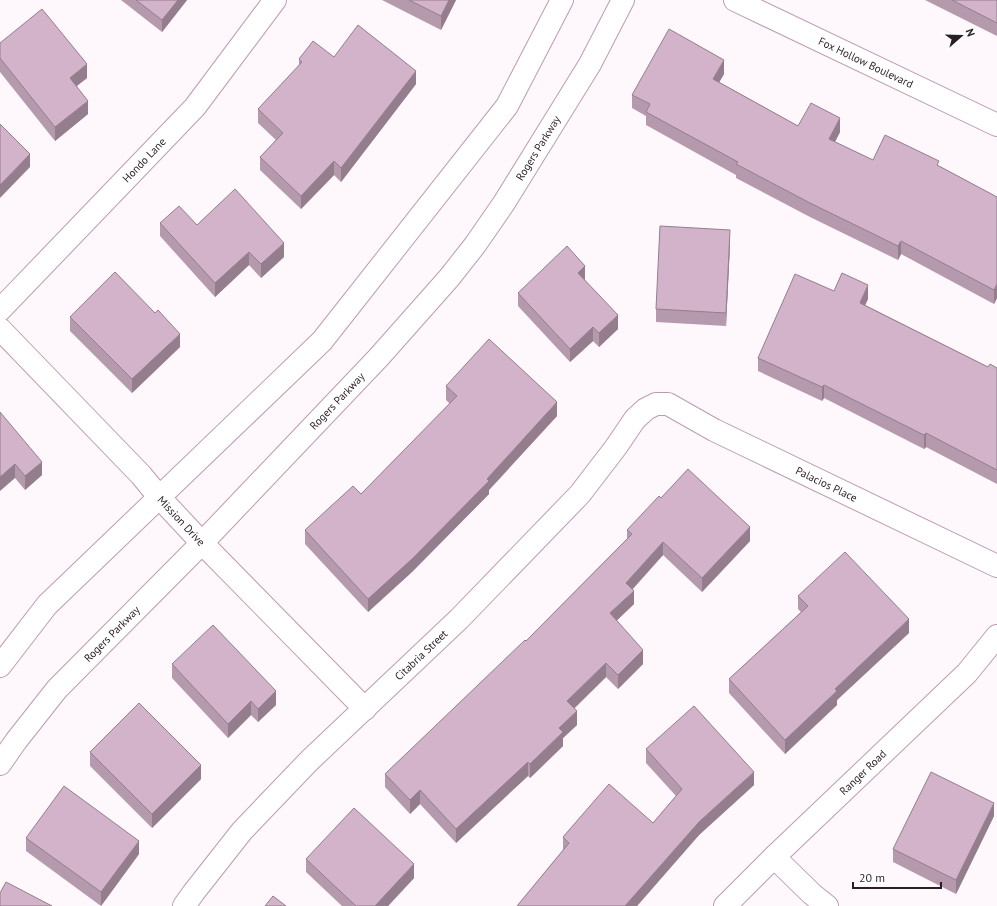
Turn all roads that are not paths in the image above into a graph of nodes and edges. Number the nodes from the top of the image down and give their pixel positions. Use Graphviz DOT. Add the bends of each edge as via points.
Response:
graph roads {
  1 [pos="275,0"];
  2 [pos="562,0"];
  3 [pos="623,0"];
  4 [pos="735,0"];
  5 [pos="997,126"];
  6 [pos="0,310"];
  7 [pos="0,330"];
  8 [pos="656,404"];
  9 [pos="160,498"];
  10 [pos="202,542"];
  11 [pos="997,566"];
  12 [pos="997,636"];
  13 [pos="0,666"];
  14 [pos="365,709"];
  15 [pos="0,764"];
  16 [pos="774,857"];
  17 [pos="184,906"];
  18 [pos="725,906"];
  19 [pos="827,906"];
  1 -- 6 [label="street, Hondo Lane" via="196,107"];
  2 -- 9 [label="street" via="507,106 322,341"];
  3 -- 10 [label="street, Rogers Parkway" via="590,64 504,203 453,272 379,357"];
  4 -- 5 [label="street, Fox Hollow Boulevard"];
  7 -- 9 [label="street, Mission Drive" via="141,475"];
  8 -- 11 [label="street, Palacios Place" via="668,404 714,430"];
  8 -- 14 [label="street, Citabria Street" via="635,419 574,500 460,619"];
  9 -- 10 [label="street, Mission Drive"];
  9 -- 13 [label="street" via="47,605"];
  10 -- 14 [label="street, Mission Drive"];
  10 -- 15 [label="street, Rogers Parkway" via="57,689"];
  12 -- 16 [label="street, Ranger Road" via="968,673"];
  14 -- 17 [label="street, Citabria Street" via="310,760 242,831"];
  16 -- 18 [label="street, Ranger Road"];
  16 -- 19 [label="street"];
}
